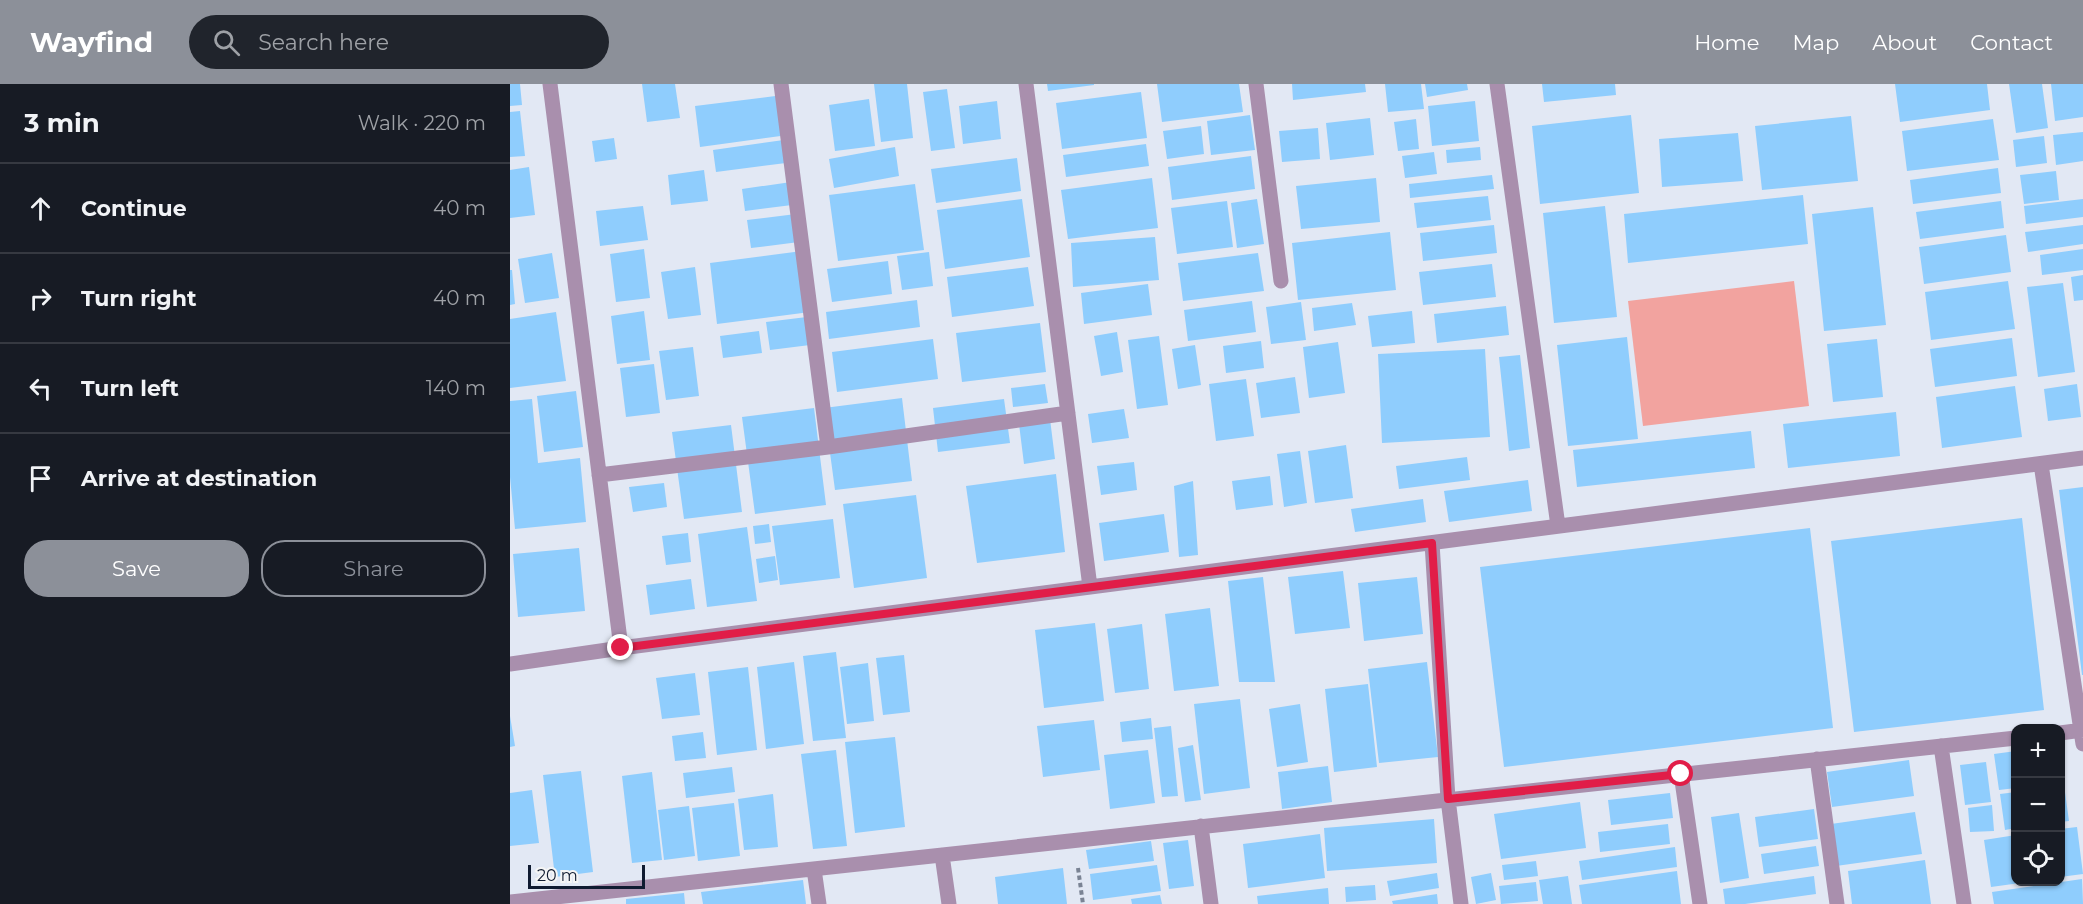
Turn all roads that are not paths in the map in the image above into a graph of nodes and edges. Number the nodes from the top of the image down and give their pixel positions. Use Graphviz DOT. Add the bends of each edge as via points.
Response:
graph roads {
  1 [pos="550,84"];
  2 [pos="781,84"];
  3 [pos="1026,84"];
  4 [pos="1256,84"];
  5 [pos="1497,84"];
  6 [pos="1281,280"];
  7 [pos="1068,413"];
  8 [pos="828,447"];
  9 [pos="2083,458"];
  10 [pos="2041,464"];
  11 [pos="599,475"];
  12 [pos="1558,526"];
  13 [pos="1432,543"];
  14 [pos="1090,587"];
  15 [pos="621,648"];
  16 [pos="510,664"];
  17 [pos="2065,733"];
  18 [pos="2082,735"];
  19 [pos="2011,739"];
  20 [pos="1941,746"];
  21 [pos="1817,759"];
  22 [pos="1681,774"];
  23 [pos="1448,799"];
  24 [pos="1201,826"];
  25 [pos="942,855"];
  26 [pos="814,868"];
  27 [pos="580,899"];
  28 [pos="510,902"];
  29 [pos="819,904"];
  30 [pos="949,904"];
  31 [pos="1211,904"];
  32 [pos="1461,904"];
  33 [pos="1700,904"];
  34 [pos="1837,904"];
  35 [pos="1964,904"];
  1 -- 11 [label="street"];
  2 -- 8 [label="street"];
  3 -- 7 [label="street"];
  4 -- 6 [label="street"];
  5 -- 12 [label="street"];
  7 -- 8 [label="street"];
  7 -- 14 [label="street"];
  8 -- 11 [label="street"];
  9 -- 10 [label="street"];
  10 -- 12 [label="street"];
  10 -- 18 [label="street"];
  11 -- 15 [label="street"];
  12 -- 13 [label="street"];
  13 -- 14 [label="street"];
  13 -- 23 [label="street"];
  14 -- 15 [label="street"];
  15 -- 16 [label="street"];
  17 -- 18 [label="street"];
  19 -- 20 [label="street"];
  20 -- 21 [label="street"];
  20 -- 35 [label="street"];
  21 -- 22 [label="street"];
  21 -- 34 [label="street"];
  22 -- 23 [label="street"];
  22 -- 33 [label="street"];
  23 -- 24 [label="street"];
  23 -- 32 [label="street"];
  24 -- 25 [label="street"];
  24 -- 31 [label="street"];
  25 -- 26 [label="street"];
  25 -- 30 [label="street"];
  26 -- 27 [label="street"];
  26 -- 29 [label="street"];
  27 -- 28 [label="street"];
}
